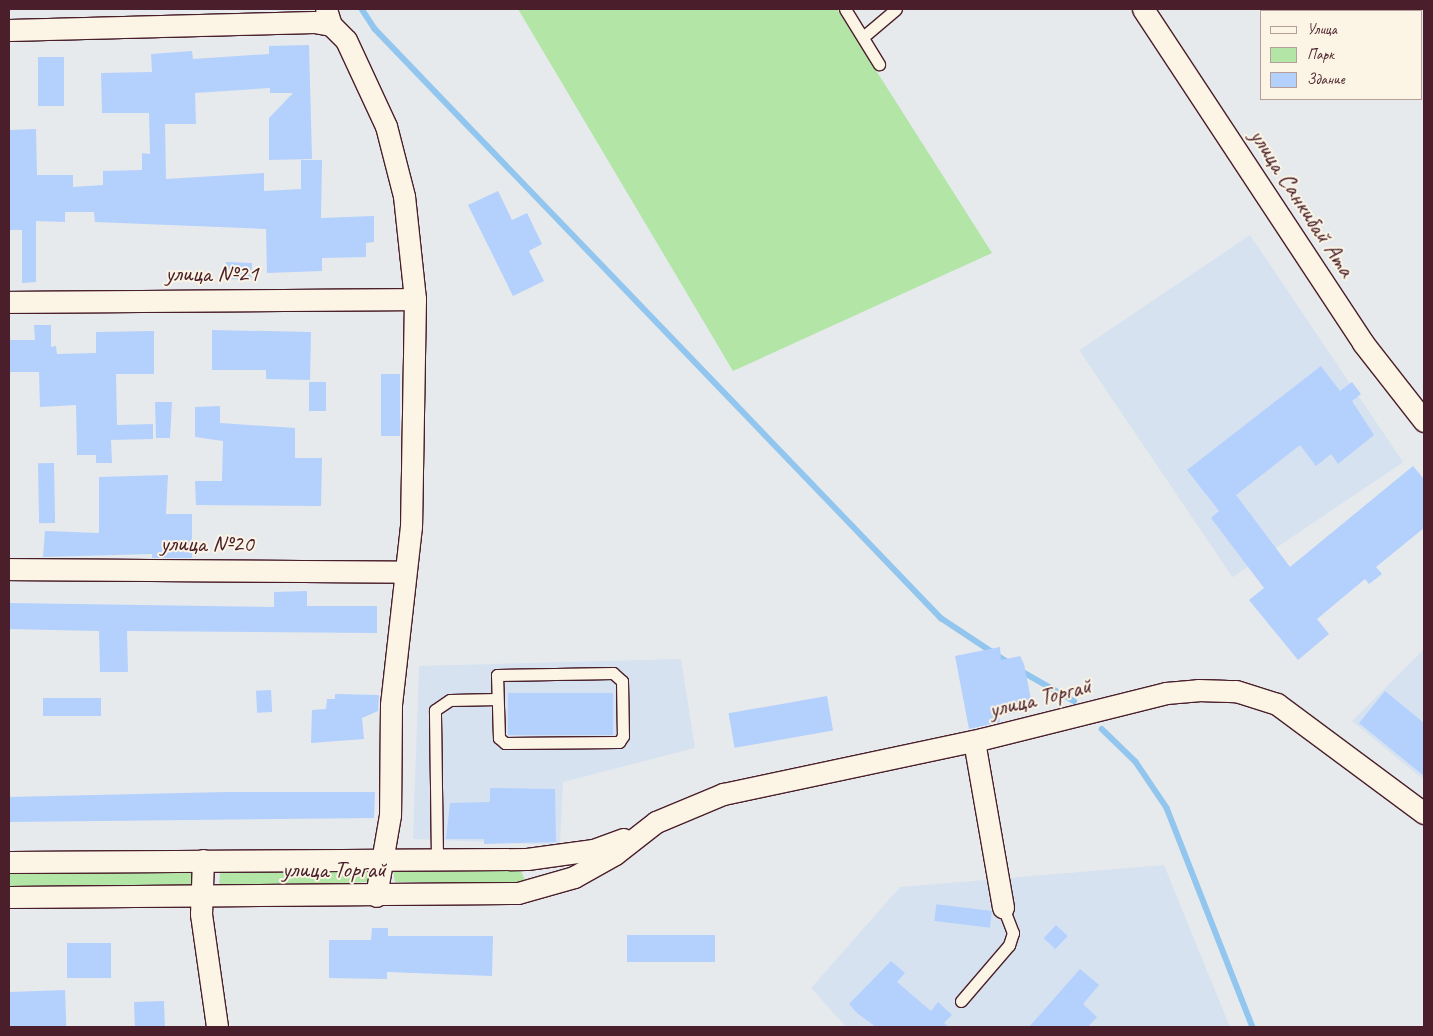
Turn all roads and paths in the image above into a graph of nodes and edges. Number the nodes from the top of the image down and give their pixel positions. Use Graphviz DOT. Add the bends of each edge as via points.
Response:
graph roads {
  1 [pos="845,9"];
  2 [pos="896,9"];
  3 [pos="1143,9"];
  4 [pos="329,17"];
  5 [pos="9,30"];
  6 [pos="863,37"];
  7 [pos="879,64"];
  8 [pos="415,299"];
  9 [pos="9,302"];
  10 [pos="1424,421"];
  11 [pos="9,569"];
  12 [pos="405,572"];
  13 [pos="497,699"];
  14 [pos="974,741"];
  15 [pos="1424,813"];
  16 [pos="642,832"];
  17 [pos="379,858"];
  18 [pos="437,858"];
  19 [pos="203,860"];
  20 [pos="9,862"];
  21 [pos="376,896"];
  22 [pos="9,897"];
  23 [pos="204,897"];
  24 [pos="1002,907"];
  25 [pos="961,1000"];
  26 [pos="217,1027"];
  1 -- 6 [label="lane"];
  2 -- 6 [label="lane"];
  3 -- 10 [label="street, улица Санкибай Ата" via="1363,343"];
  4 -- 5 [label="street" via="314,22"];
  4 -- 8 [label="street" via="346,40 386,126 404,196"];
  6 -- 7 [label="lane"];
  8 -- 9 [label="street, улица №21"];
  8 -- 12 [label="street" via="416,429"];
  11 -- 12 [label="street, улица №20"];
  12 -- 17 [label="street" via="391,705 390,815"];
  13 -- 13 [label="lane" via="497,675 619,675 622,740 505,743 499,738"];
  13 -- 18 [label="lane" via="450,700 435,710"];
  14 -- 15 [label="street, улица Торгай" via="1166,693 1236,691 1277,704 1304,720"];
  14 -- 16 [label="street, улица Торгай" via="724,794"];
  14 -- 24 [label="street"];
  16 -- 18 [label="street, улица Торгай" via="555,857"];
  16 -- 21 [label="street, улица Торгай" via="601,863 540,889"];
  17 -- 18 [label="street, улица Торгай"];
  17 -- 19 [label="street, улица Торгай"];
  17 -- 21 [label="street"];
  19 -- 20 [label="street, улица Торгай"];
  19 -- 23 [label="street"];
  21 -- 23 [label="street, улица Торгай"];
  22 -- 23 [label="street, улица Торгай"];
  23 -- 26 [label="street" via="201,914"];
  24 -- 25 [label="lane" via="1013,933 1009,945"];
}
